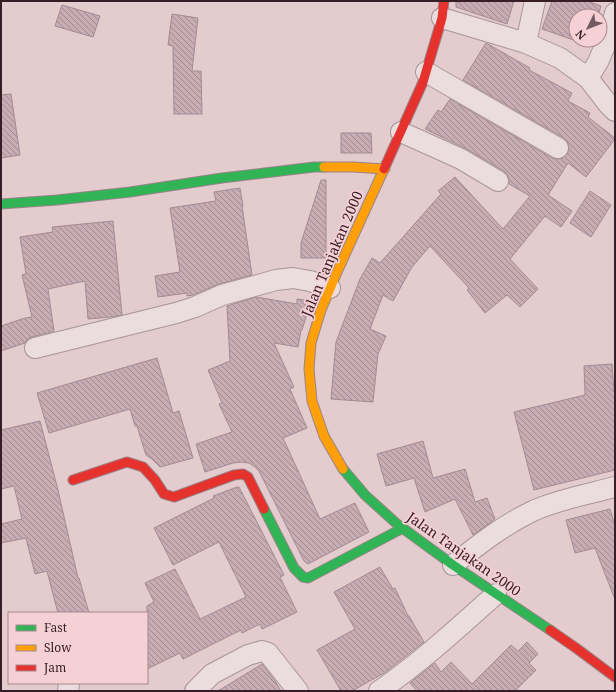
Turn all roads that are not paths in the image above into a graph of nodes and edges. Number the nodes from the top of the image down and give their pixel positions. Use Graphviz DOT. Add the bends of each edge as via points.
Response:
graph roads {
  1 [pos="535,1"];
  2 [pos="443,9"];
  3 [pos="615,13"];
  4 [pos="526,42"];
  5 [pos="426,72"];
  6 [pos="588,78"];
  7 [pos="615,111"];
  8 [pos="401,132"];
  9 [pos="558,148"];
  10 [pos="385,169"];
  11 [pos="498,180"];
  12 [pos="1,204"];
  13 [pos="330,288"];
  14 [pos="35,348"];
  15 [pos="73,480"];
  16 [pos="615,488"];
  17 [pos="403,528"];
  18 [pos="454,565"];
  19 [pos="496,594"];
  20 [pos="615,676"];
  21 [pos="404,684"];
  22 [pos="195,691"];
  23 [pos="298,691"];
  24 [pos="379,691"];
  1 -- 4 [label="street"];
  2 -- 4 [label="street" via="506,37"];
  2 -- 5 [label="street, Jalan Tanjakan 2000"];
  3 -- 6 [label="street" via="598,62"];
  4 -- 6 [label="street" via="560,58"];
  5 -- 8 [label="street, Jalan Tanjakan 2000"];
  5 -- 9 [label="street"];
  6 -- 7 [label="street"];
  8 -- 10 [label="street, Jalan Tanjakan 2000"];
  8 -- 11 [label="street" via="461,159"];
  10 -- 12 [label="street" via="314,167 123,193"];
  10 -- 13 [label="street, Jalan Tanjakan 2000"];
  13 -- 14 [label="street" via="293,278 276,280 222,295 176,313"];
  13 -- 17 [label="street, Jalan Tanjakan 2000" via="311,343 309,369 312,401 324,436 341,466 365,495"];
  15 -- 17 [label="street" via="127,462 143,467 164,494 174,497 234,474 243,474 248,477 294,568 308,578"];
  16 -- 18 [label="street" via="561,501 513,521"];
  17 -- 18 [label="street, Jalan Tanjakan 2000"];
  18 -- 19 [label="street, Jalan Tanjakan 2000"];
  19 -- 20 [label="street, Jalan Tanjakan 2000"];
  19 -- 21 [label="street" via="460,626"];
  21 -- 24 [label="street"];
  22 -- 23 [label="street" via="212,674 248,655 262,652 268,653"];
}
